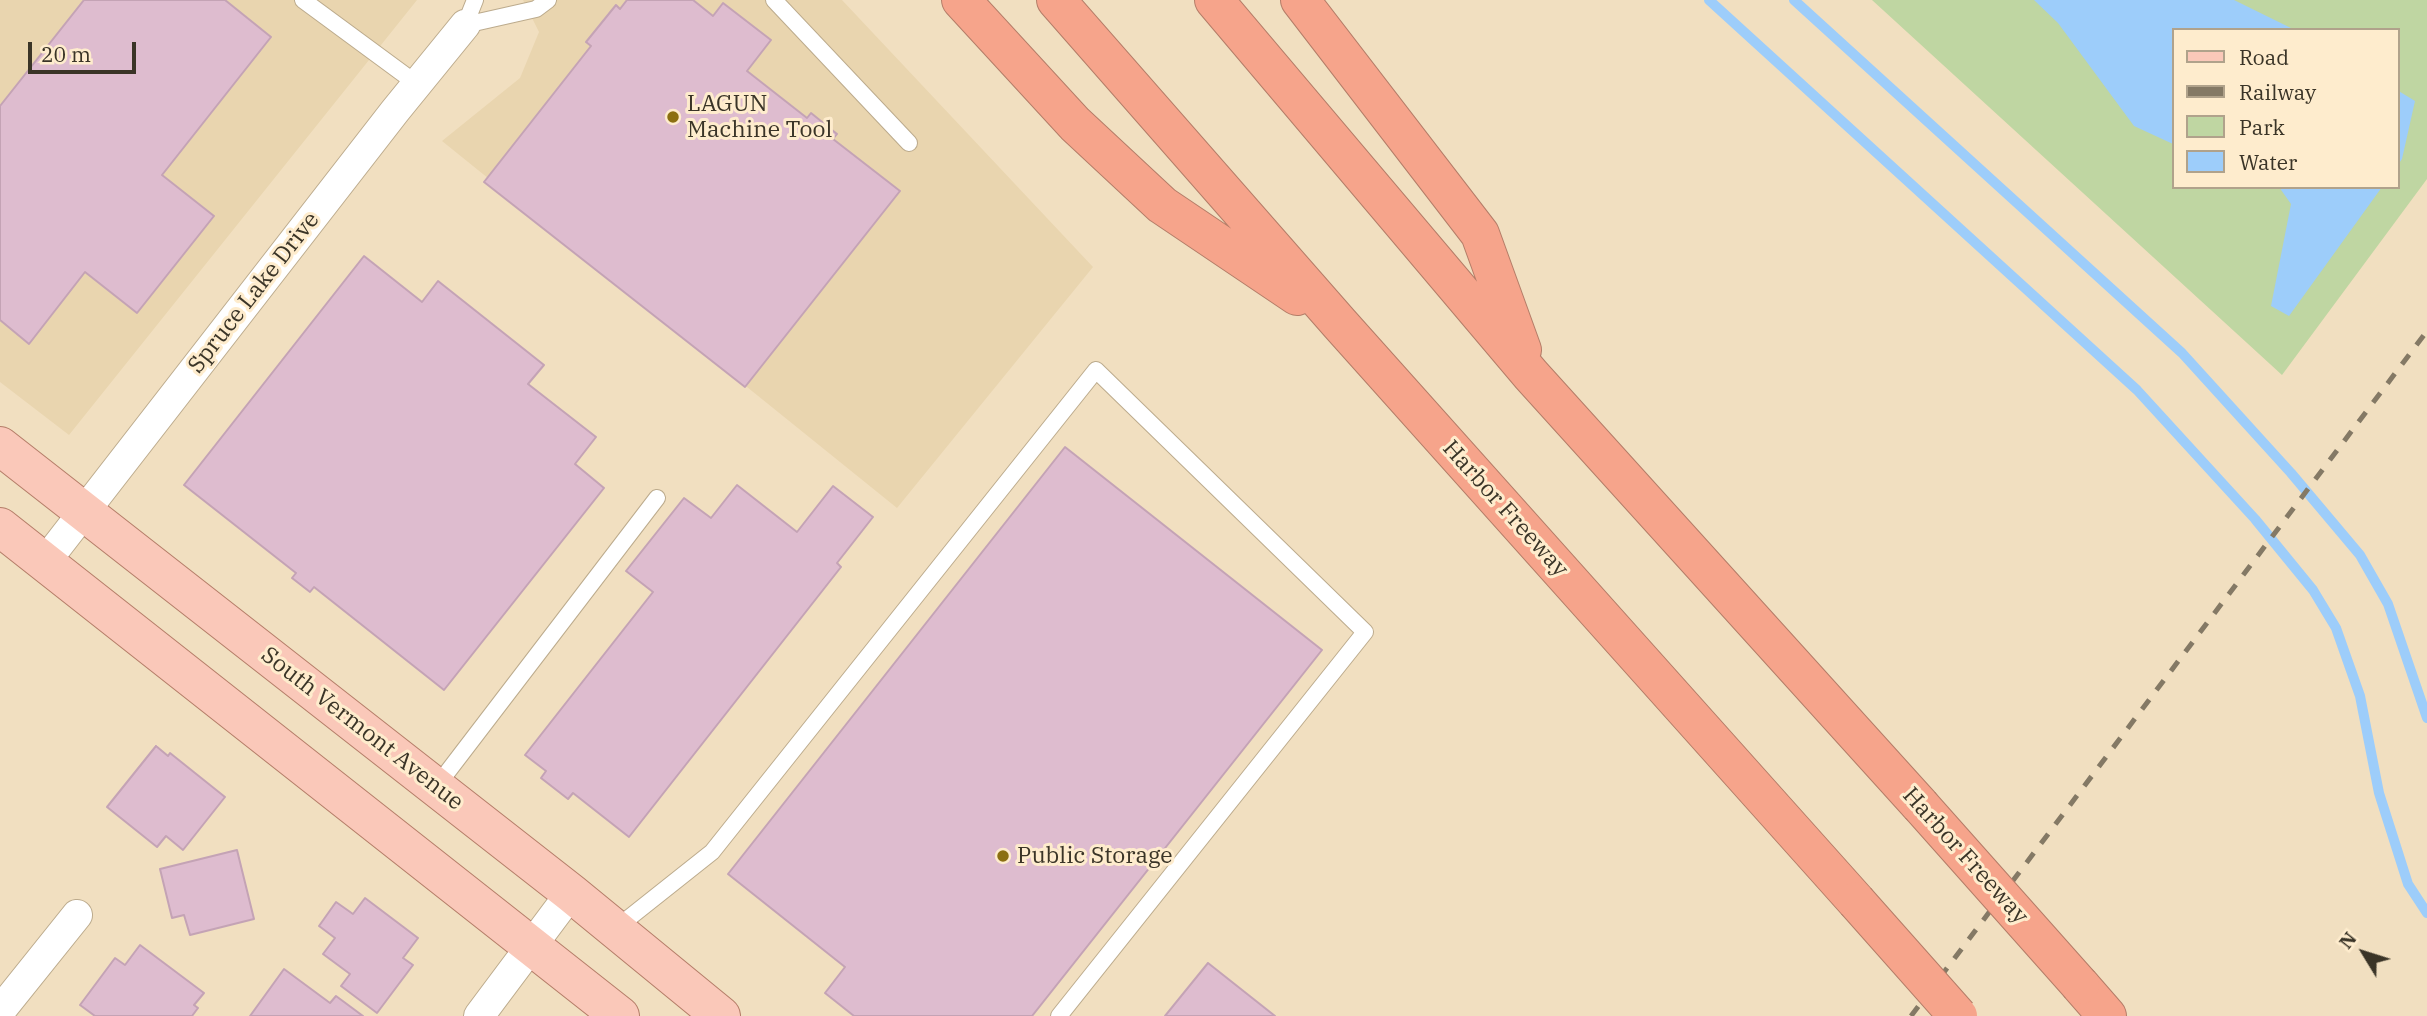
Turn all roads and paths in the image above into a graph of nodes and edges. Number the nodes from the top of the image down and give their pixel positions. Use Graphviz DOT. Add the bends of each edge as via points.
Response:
graph roads {
  1 [pos="303,0"];
  2 [pos="548,0"];
  3 [pos="774,0"];
  4 [pos="961,0"];
  5 [pos="1056,0"];
  6 [pos="1214,0"];
  7 [pos="1300,0"];
  8 [pos="470,13"];
  9 [pos="417,84"];
  10 [pos="909,143"];
  11 [pos="1340,324"];
  12 [pos="1531,375"];
  13 [pos="0,446"];
  14 [pos="657,498"];
  15 [pos="84,512"];
  16 [pos="0,527"];
  17 [pos="45,562"];
  18 [pos="436,787"];
  19 [pos="571,893"];
  20 [pos="77,915"];
  21 [pos="615,929"];
  22 [pos="532,946"];
  23 [pos="0,1011"];
  24 [pos="479,1016"];
  25 [pos="620,1016"];
  26 [pos="721,1016"];
  27 [pos="1059,1016"];
  28 [pos="1958,1016"];
  29 [pos="2107,1016"];
  1 -- 9 [label="lane"];
  2 -- 8 [label="lane" via="536,9"];
  3 -- 10 [label="lane"];
  4 -- 11 [label="highway" via="1075,124 1162,205"];
  5 -- 11 [label="highway, Harbor Freeway"];
  6 -- 12 [label="highway, Harbor Freeway"];
  7 -- 12 [label="highway" via="1480,234"];
  8 -- 9 [label="street, Spruce Lake Drive"];
  9 -- 15 [label="street, Spruce Lake Drive"];
  11 -- 28 [label="highway, Harbor Freeway, bridge"];
  12 -- 29 [label="highway, Harbor Freeway, bridge"];
  13 -- 15 [label="main road, South Vermont Avenue"];
  14 -- 18 [label="lane"];
  15 -- 17 [label="street, Spruce Lake Drive"];
  15 -- 18 [label="main road, South Vermont Avenue"];
  16 -- 17 [label="main road"];
  17 -- 22 [label="main road"];
  18 -- 19 [label="main road, South Vermont Avenue"];
  19 -- 21 [label="main road, South Vermont Avenue"];
  19 -- 22 [label="street"];
  20 -- 23 [label="street"];
  21 -- 26 [label="main road, South Vermont Avenue"];
  21 -- 27 [label="lane" via="712,852 1096,370 1365,632"];
  22 -- 24 [label="street"];
  22 -- 25 [label="main road"];
}
